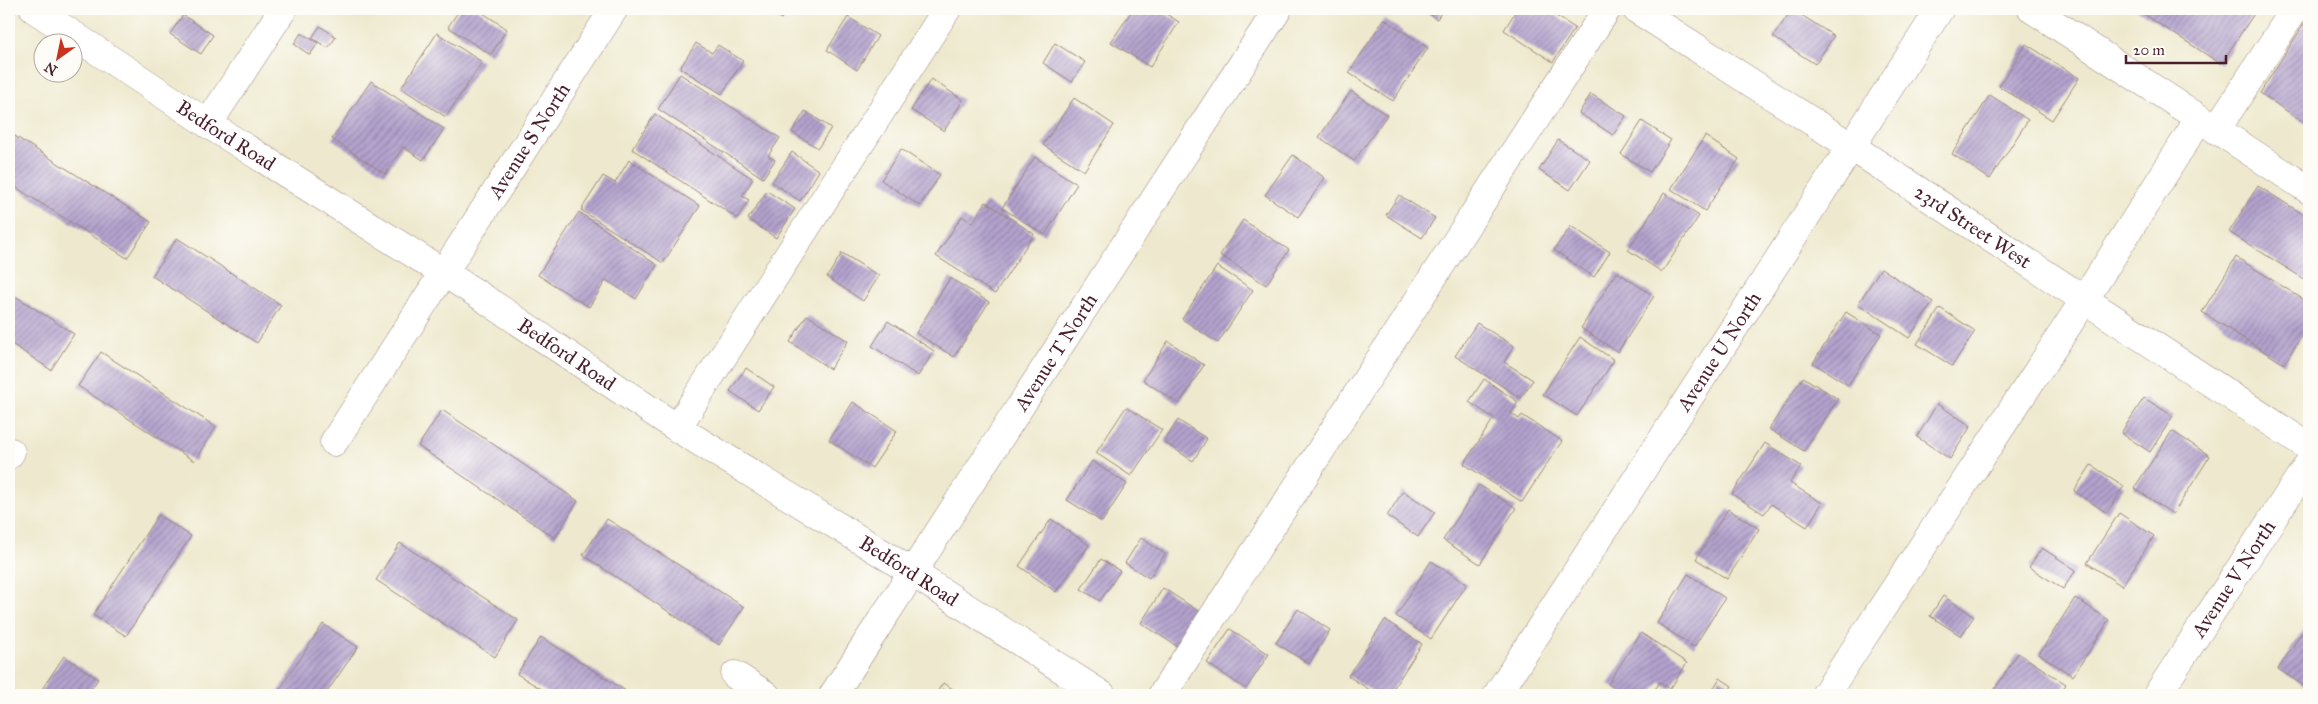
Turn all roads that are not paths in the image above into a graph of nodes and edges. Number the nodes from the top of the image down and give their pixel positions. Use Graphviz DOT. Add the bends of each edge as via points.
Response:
graph roads {
  1 [pos="34,9"];
  2 [pos="282,9"];
  3 [pos="614,9"];
  4 [pos="947,9"];
  5 [pos="1278,9"];
  6 [pos="1607,9"];
  7 [pos="1636,9"];
  8 [pos="1940,9"];
  9 [pos="2032,9"];
  10 [pos="2295,9"];
  11 [pos="208,124"];
  12 [pos="2207,125"];
  13 [pos="1852,147"];
  14 [pos="2309,190"];
  15 [pos="443,274"];
  16 [pos="2085,299"];
  17 [pos="677,428"];
  18 [pos="334,442"];
  19 [pos="2309,446"];
  20 [pos="2309,463"];
  21 [pos="912,572"];
  22 [pos="735,675"];
  23 [pos="766,695"];
  24 [pos="833,695"];
  25 [pos="1102,695"];
  26 [pos="1162,695"];
  27 [pos="1497,695"];
  28 [pos="1825,695"];
  29 [pos="2157,695"];
  1 -- 11 [label="street, Bedford Road"];
  2 -- 11 [label="street"];
  3 -- 15 [label="street, Avenue S North"];
  4 -- 17 [label="street"];
  5 -- 21 [label="street, Avenue T North"];
  6 -- 26 [label="street"];
  7 -- 13 [label="street, 23rd Street West"];
  8 -- 13 [label="street, Avenue U North"];
  9 -- 12 [label="street"];
  10 -- 12 [label="street"];
  11 -- 15 [label="street, Bedford Road"];
  12 -- 14 [label="street"];
  12 -- 16 [label="street"];
  13 -- 16 [label="street, 23rd Street West"];
  13 -- 27 [label="street, Avenue U North"];
  15 -- 17 [label="street, Bedford Road"];
  15 -- 18 [label="street, Avenue S North"];
  16 -- 19 [label="street, 23rd Street West"];
  16 -- 28 [label="street"];
  17 -- 21 [label="street, Bedford Road"];
  20 -- 29 [label="street, Avenue V North"];
  21 -- 24 [label="street, Avenue T North"];
  21 -- 25 [label="street, Bedford Road"];
  22 -- 23 [label="street"];
}
